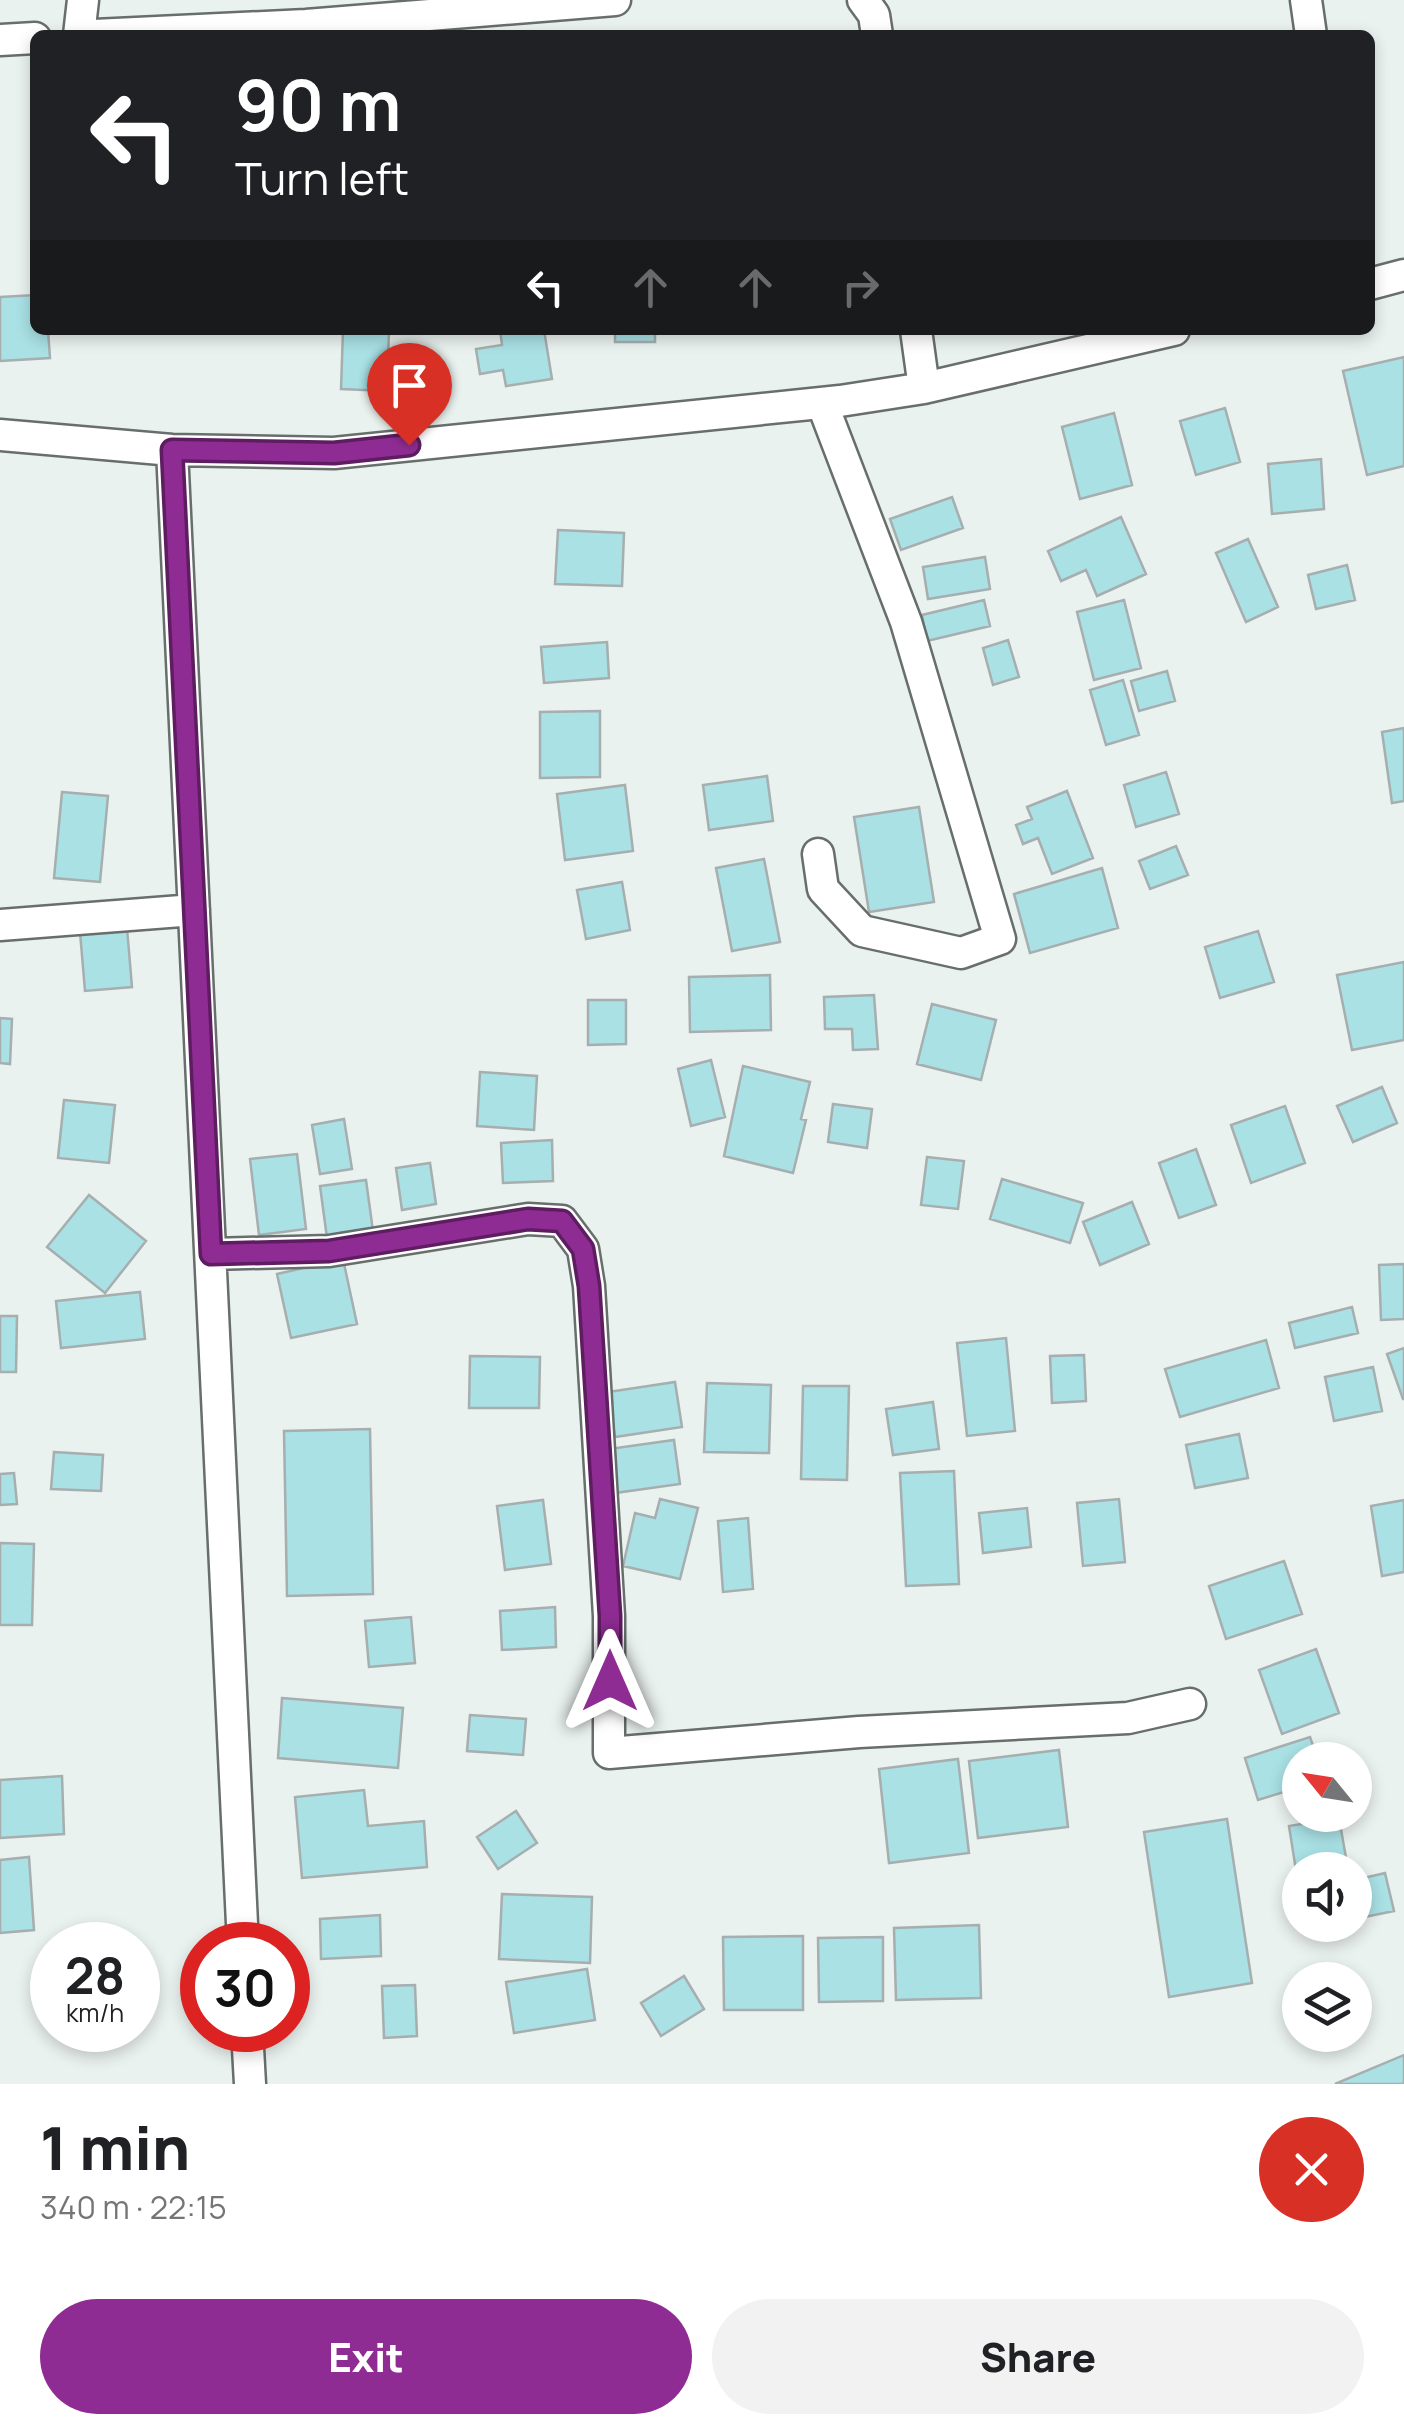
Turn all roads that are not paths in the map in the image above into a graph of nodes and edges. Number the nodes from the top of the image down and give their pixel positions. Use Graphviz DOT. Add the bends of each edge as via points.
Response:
graph roads {
  1 [pos="82,0"];
  2 [pos="616,0"];
  3 [pos="863,0"];
  4 [pos="1306,0"];
  5 [pos="79,30"];
  6 [pos="190,30"];
  7 [pos="876,30"];
  8 [pos="1310,30"];
  9 [pos="30,38"];
  10 [pos="0,40"];
  11 [pos="1404,276"];
  12 [pos="1375,283"];
  13 [pos="917,335"];
  14 [pos="1152,335"];
  15 [pos="924,388"];
  16 [pos="822,403"];
  17 [pos="0,435"];
  18 [pos="172,450"];
  19 [pos="818,854"];
  20 [pos="194,910"];
  21 [pos="0,925"];
  22 [pos="211,1254"];
  23 [pos="1190,1704"];
  24 [pos="242,1922"];
  25 [pos="248,2052"];
  26 [pos="250,2084"];
  1 -- 5 [label="street"];
  2 -- 6 [label="street"];
  3 -- 7 [label="street"];
  4 -- 8 [label="street"];
  9 -- 10 [label="street"];
  11 -- 12 [label="street"];
  13 -- 15 [label="street"];
  14 -- 15 [label="street"];
  15 -- 16 [label="street"];
  16 -- 18 [label="street" via="334,453"];
  16 -- 19 [label="street" via="906,622 1000,939 960,953 862,930 823,889"];
  17 -- 18 [label="street"];
  18 -- 20 [label="street"];
  20 -- 21 [label="street"];
  20 -- 22 [label="street"];
  22 -- 23 [label="street" via="329,1251 528,1219 562,1221 583,1249 589,1286 610,1616 608,1752 1128,1718"];
  22 -- 24 [label="street"];
  25 -- 26 [label="street"];
}
